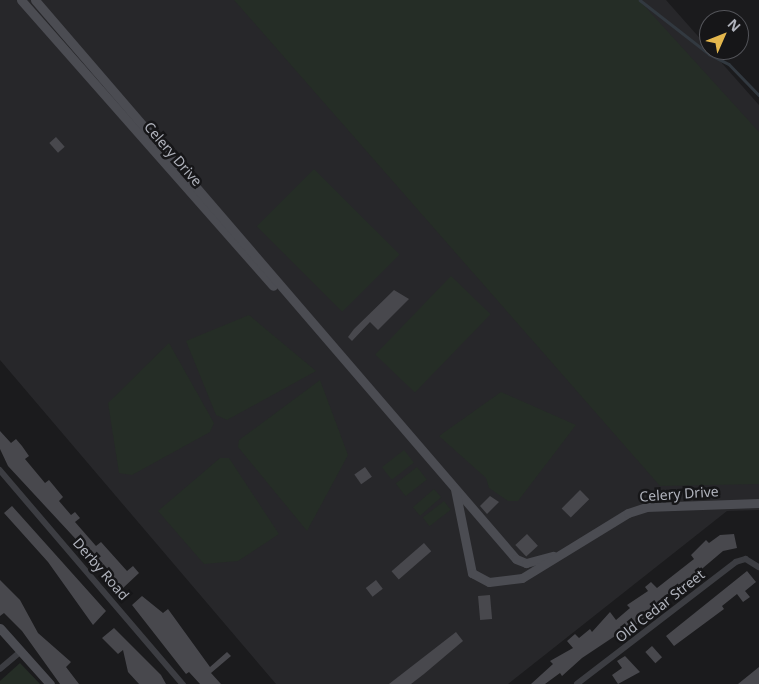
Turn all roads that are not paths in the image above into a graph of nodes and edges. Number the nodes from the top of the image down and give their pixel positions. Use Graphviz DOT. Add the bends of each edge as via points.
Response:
graph roads {
  1 [pos="20,0"];
  2 [pos="35,0"];
  3 [pos="309,321"];
  4 [pos="0,470"];
  5 [pos="455,489"];
  6 [pos="759,503"];
  7 [pos="553,556"];
  8 [pos="759,567"];
  9 [pos="0,628"];
  10 [pos="20,652"];
  11 [pos="0,669"];
  12 [pos="50,684"];
  13 [pos="183,684"];
  14 [pos="577,684"];
  1 -- 3 [label="street, Celery Drive" via="212,219"];
  2 -- 3 [label="street, Celery Drive"];
  3 -- 5 [label="street, Celery Drive"];
  4 -- 13 [label="street, Derby Road"];
  5 -- 7 [label="street, Celery Drive" via="473,505 516,559 526,563"];
  5 -- 7 [label="street, Celery Drive" via="470,565 478,578 489,582 522,578"];
  6 -- 7 [label="street, Celery Drive" via="646,508"];
  8 -- 14 [label="street, Old Cedar Street" via="746,559 736,562"];
  9 -- 10 [label="street"];
  10 -- 11 [label="street"];
  10 -- 12 [label="street"];
}
